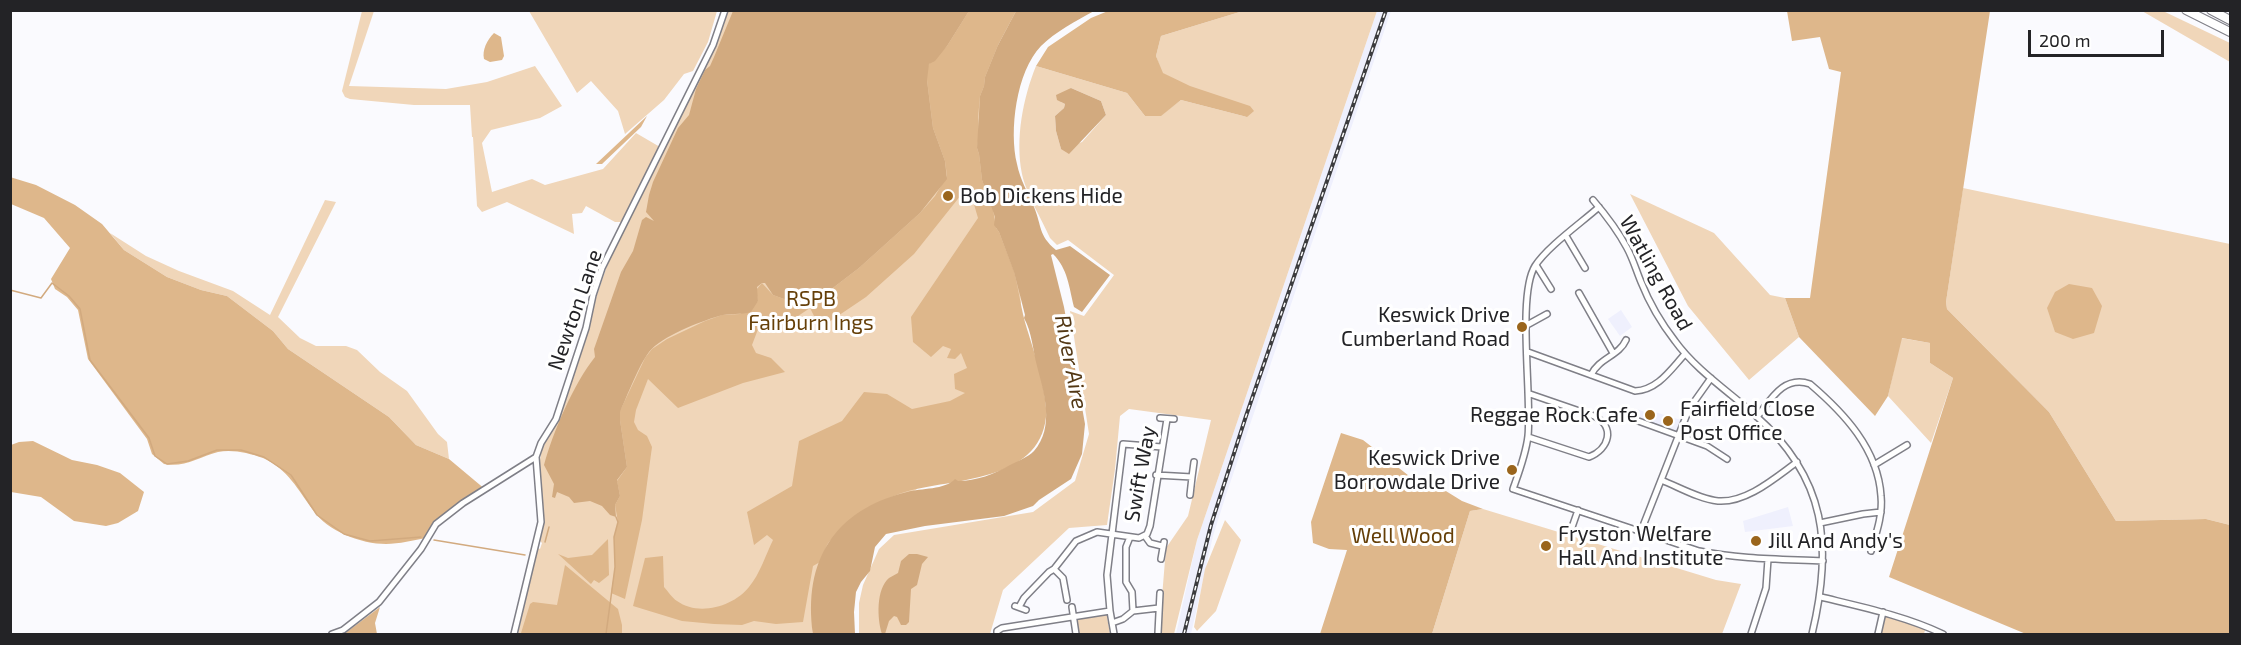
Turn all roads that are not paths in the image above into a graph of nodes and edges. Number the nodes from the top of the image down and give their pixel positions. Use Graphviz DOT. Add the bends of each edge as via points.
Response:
graph roads {
  1 [pos="725,10"];
  2 [pos="2186,10"];
  3 [pos="2211,10"];
  4 [pos="2230,20"];
  5 [pos="2230,32"];
  6 [pos="1593,200"];
  7 [pos="1599,207"];
  8 [pos="1566,236"];
  9 [pos="1536,265"];
  10 [pos="1585,268"];
  11 [pos="1551,289"];
  12 [pos="1578,293"];
  13 [pos="1547,314"];
  14 [pos="1527,325"];
  15 [pos="1626,340"];
  16 [pos="1528,352"];
  17 [pos="1613,353"];
  18 [pos="1684,354"];
  19 [pos="1591,375"];
  20 [pos="1711,378"];
  21 [pos="1530,394"];
  22 [pos="1757,417"];
  23 [pos="1174,418"];
  24 [pos="1630,418"];
  25 [pos="1679,434"];
  26 [pos="1528,437"];
  27 [pos="1907,445"];
  28 [pos="1162,447"];
  29 [pos="536,457"];
  30 [pos="1727,459"];
  31 [pos="1194,462"];
  32 [pos="1797,462"];
  33 [pos="1874,465"];
  34 [pos="1156,475"];
  35 [pos="1192,477"];
  36 [pos="1661,480"];
  37 [pos="1190,495"];
  38 [pos="1578,510"];
  39 [pos="1881,512"];
  40 [pos="1820,524"];
  41 [pos="1641,531"];
  42 [pos="1111,533"];
  43 [pos="1570,533"];
  44 [pos="1145,536"];
  45 [pos="1130,537"];
  46 [pos="1871,551"];
  47 [pos="1161,559"];
  48 [pos="1768,559"];
  49 [pos="1823,561"];
  50 [pos="1054,569"];
  51 [pos="1160,593"];
  52 [pos="1821,597"];
  53 [pos="1067,600"];
  54 [pos="1072,607"];
  55 [pos="1159,608"];
  56 [pos="1026,610"];
  57 [pos="1110,611"];
  58 [pos="1133,611"];
  59 [pos="1883,612"];
  60 [pos="1072,616"];
  61 [pos="1112,623"];
  62 [pos="1926,626"];
  63 [pos="1158,633"];
  64 [pos="332,634"];
  65 [pos="514,634"];
  66 [pos="997,634"];
  67 [pos="1076,634"];
  68 [pos="1114,634"];
  69 [pos="1751,634"];
  70 [pos="1812,634"];
  71 [pos="1878,634"];
  72 [pos="1924,634"];
  73 [pos="1943,634"];
  1 -- 29 [label="street, Newton Lane" via="713,45 602,268 556,419"];
  2 -- 5 [label="highway"];
  3 -- 4 [label="highway"];
  6 -- 7 [label="street, Watling Road"];
  7 -- 8 [label="street"];
  7 -- 18 [label="street, Watling Road" via="1627,248 1651,303"];
  8 -- 9 [label="street"];
  8 -- 10 [label="street"];
  9 -- 11 [label="street"];
  9 -- 14 [label="street" via="1528,286"];
  12 -- 17 [label="street"];
  13 -- 14 [label="street"];
  14 -- 16 [label="street"];
  15 -- 17 [label="street"];
  16 -- 19 [label="street"];
  16 -- 21 [label="street"];
  17 -- 19 [label="street"];
  18 -- 19 [label="street" via="1657,384 1644,391"];
  18 -- 20 [label="street, Watling Road"];
  20 -- 22 [label="street, Watling Road"];
  20 -- 25 [label="street" via="1695,398"];
  21 -- 26 [label="street"];
  21 -- 26 [label="street" via="1601,420 1608,434 1603,449 1589,457"];
  22 -- 32 [label="street, Watling Road"];
  22 -- 33 [label="street" via="1779,389 1802,381 1810,384 1848,420"];
  23 -- 28 [label="street, Swift Way" via="1163,418"];
  24 -- 25 [label="street"];
  25 -- 30 [label="street"];
  25 -- 36 [label="street"];
  26 -- 38 [label="street" via="1513,489"];
  27 -- 33 [label="street"];
  28 -- 34 [label="street, Swift Way"];
  28 -- 42 [label="street" via="1123,444"];
  29 -- 64 [label="street" via="436,524 379,602"];
  29 -- 65 [label="street" via="541,522"];
  31 -- 35 [label="street"];
  32 -- 36 [label="street" via="1768,483 1730,501 1716,500"];
  32 -- 40 [label="street, Watling Road" via="1814,495"];
  33 -- 39 [label="street"];
  34 -- 35 [label="street"];
  34 -- 44 [label="street, Swift Way" via="1150,526"];
  35 -- 37 [label="street"];
  36 -- 41 [label="street"];
  38 -- 41 [label="street"];
  38 -- 43 [label="street"];
  39 -- 40 [label="street"];
  39 -- 46 [label="street"];
  40 -- 49 [label="street, Watling Road"];
  41 -- 48 [label="street" via="1721,555"];
  42 -- 45 [label="street, Swift Way"];
  42 -- 50 [label="street" via="1097,532 1076,541"];
  42 -- 57 [label="street" via="1107,576"];
  44 -- 45 [label="street, Swift Way"];
  44 -- 47 [label="street" via="1150,543 1163,544"];
  45 -- 58 [label="street" via="1126,547 1126,582 1132,592"];
  48 -- 49 [label="street"];
  48 -- 69 [label="street" via="1766,588"];
  49 -- 52 [label="street, Watling Road"];
  50 -- 53 [label="street" via="1063,578"];
  50 -- 56 [label="street" via="1017,606"];
  51 -- 55 [label="street"];
  52 -- 59 [label="street"];
  52 -- 70 [label="street, Watling Road"];
  54 -- 60 [label="street"];
  55 -- 58 [label="street"];
  55 -- 63 [label="street"];
  57 -- 60 [label="street"];
  57 -- 61 [label="street"];
  58 -- 61 [label="street"];
  59 -- 62 [label="street"];
  59 -- 71 [label="street"];
  60 -- 66 [label="street" via="1002,627"];
  60 -- 67 [label="street"];
  61 -- 68 [label="street"];
  62 -- 72 [label="street"];
  62 -- 73 [label="street"];
}
